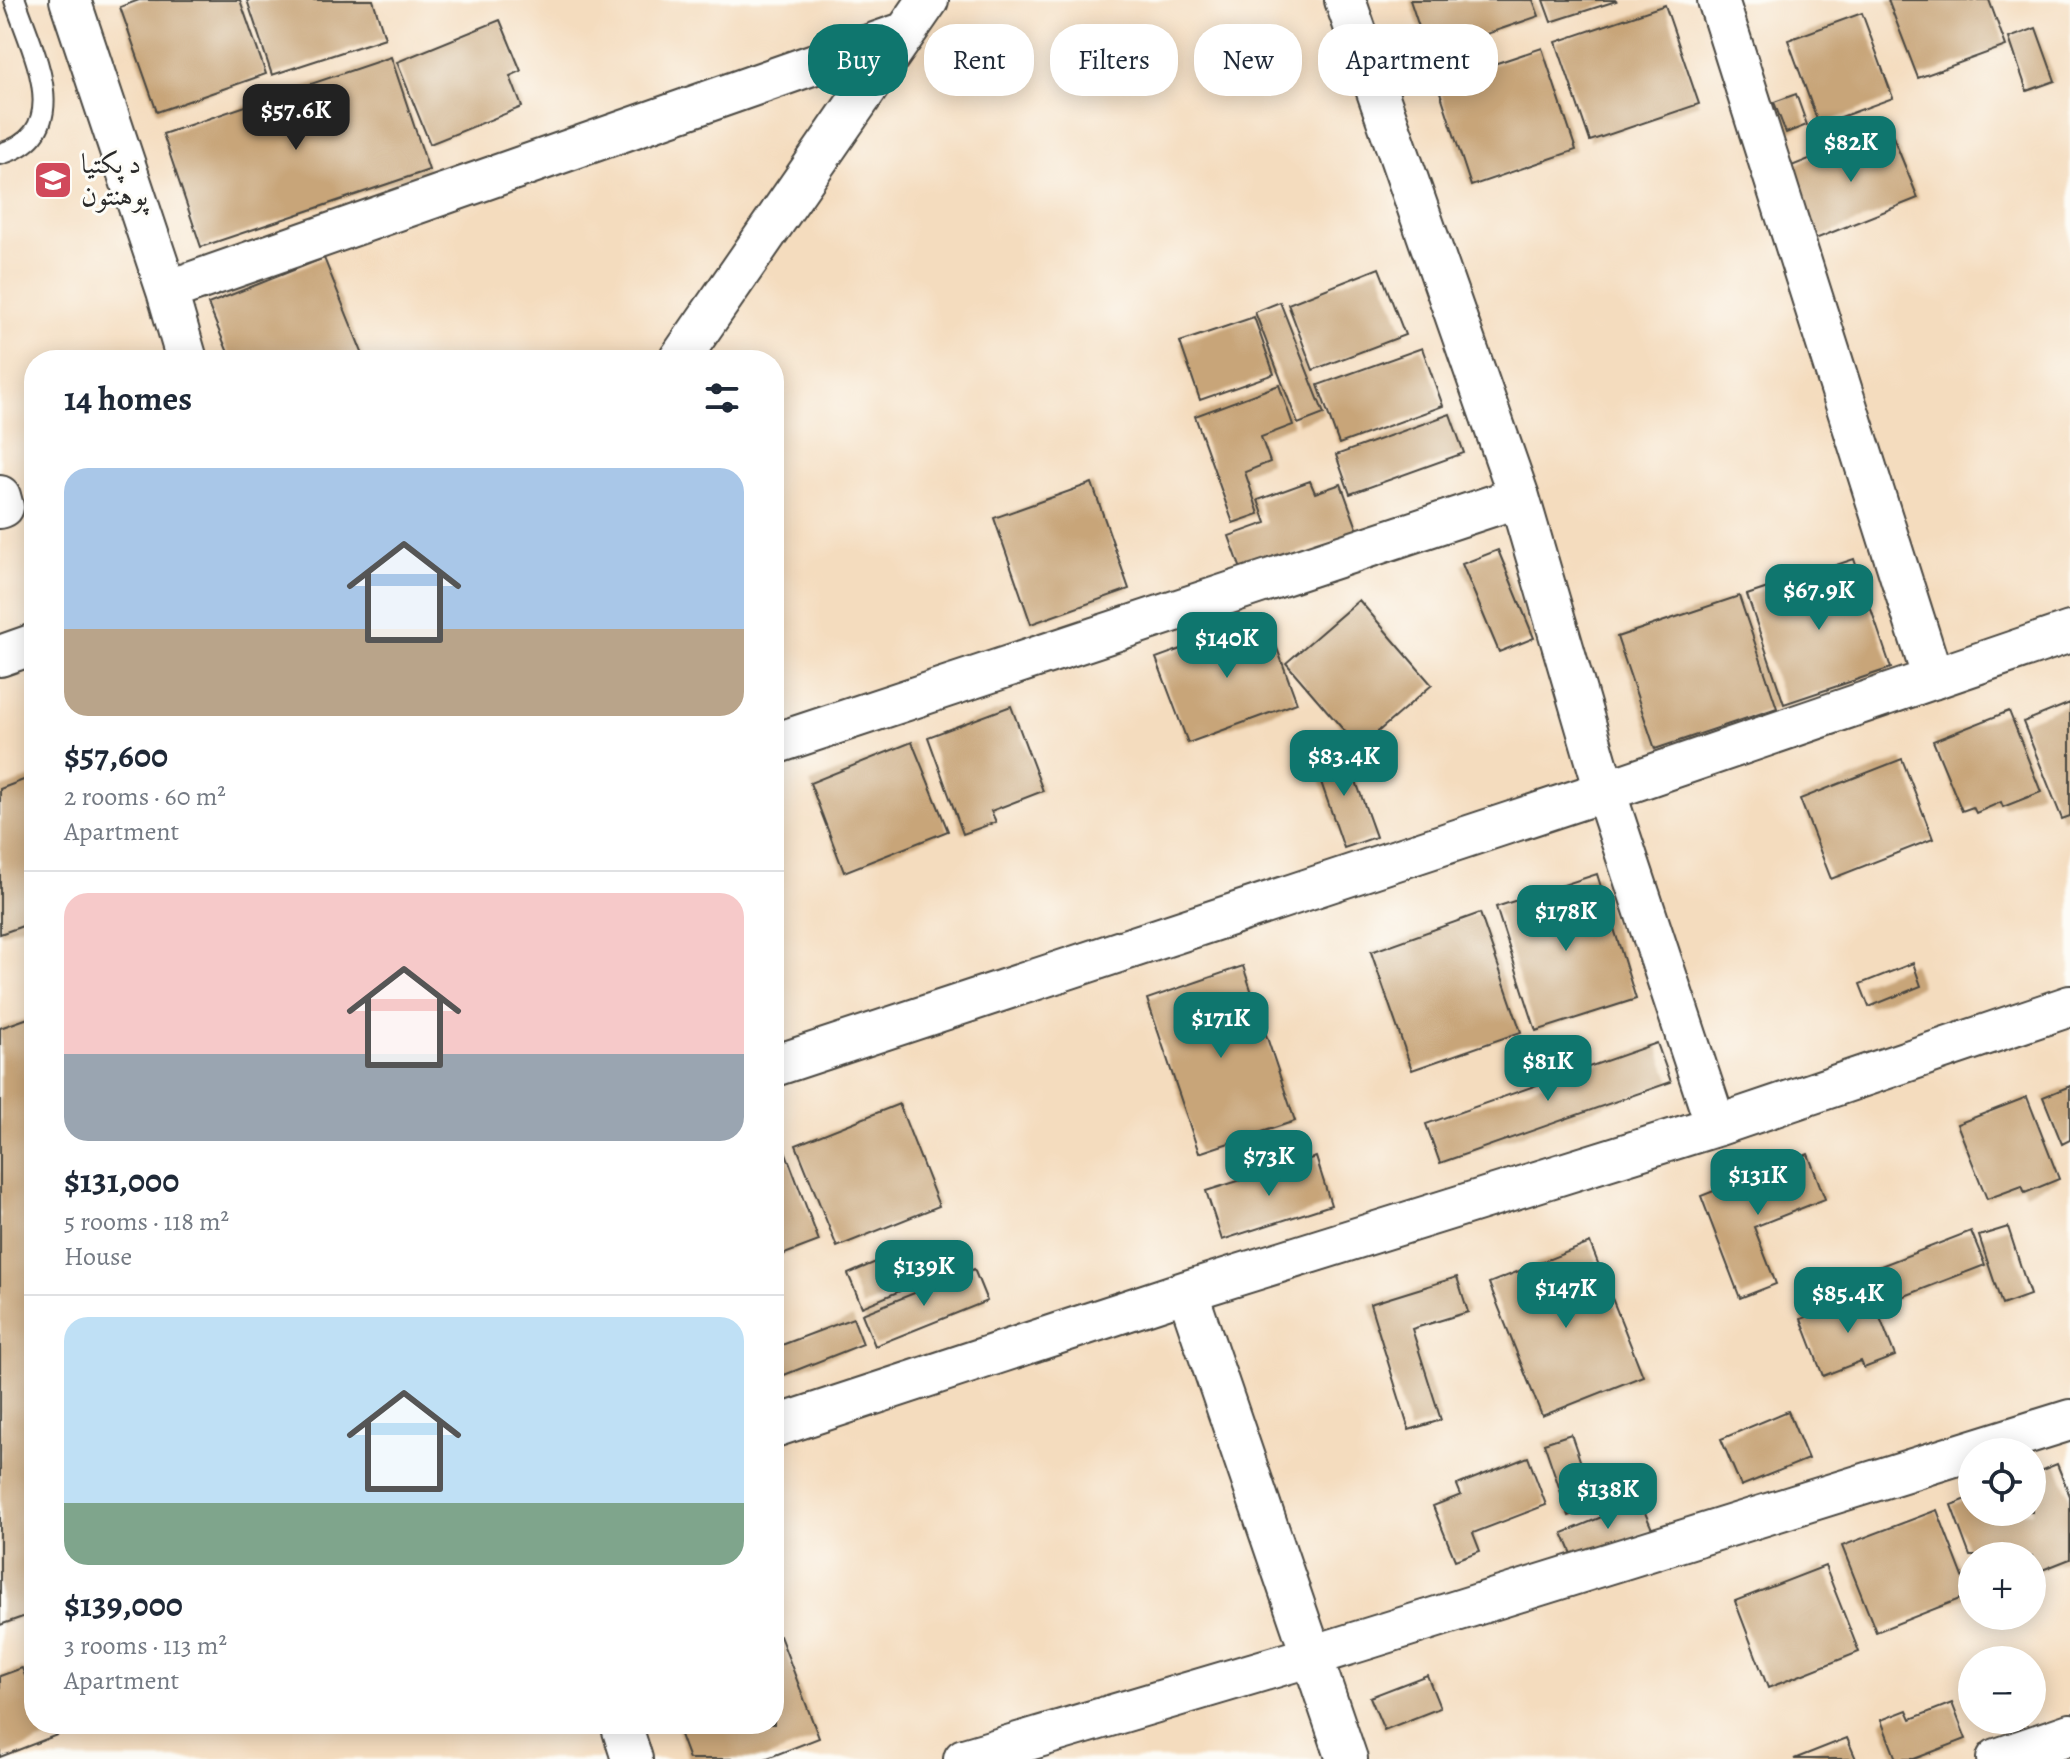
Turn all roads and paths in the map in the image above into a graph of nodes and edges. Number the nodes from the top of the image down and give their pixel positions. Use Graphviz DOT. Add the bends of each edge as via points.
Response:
graph roads {
  1 [pos="15,0"];
  2 [pos="70,0"];
  3 [pos="1345,0"];
  4 [pos="1726,2"];
  5 [pos="917,16"];
  6 [pos="0,154"];
  7 [pos="167,291"];
  8 [pos="184,350"];
  9 [pos="686,350"];
  10 [pos="0,496"];
  11 [pos="1519,497"];
  12 [pos="0,508"];
  13 [pos="2070,632"];
  14 [pos="24,648"];
  15 [pos="0,656"];
  16 [pos="1933,679"];
  17 [pos="784,741"];
  18 [pos="1605,791"];
  19 [pos="2070,1006"];
  20 [pos="784,1063"];
  21 [pos="1716,1126"];
  22 [pos="1187,1291"];
  23 [pos="2070,1420"];
  24 [pos="784,1424"];
  25 [pos="1312,1656"];
  26 [pos="624,1734"];
  27 [pos="2070,1734"];
  28 [pos="632,1759"];
  29 [pos="964,1759"];
  30 [pos="1347,1759"];
  31 [pos="1997,1759"];
  1 -- 6 [label="lane" via="46,94 41,126 17,149"];
  2 -- 7 [label="street"];
  3 -- 11 [label="street"];
  4 -- 16 [label="street"];
  5 -- 7 [label="street"];
  5 -- 9 [label="street"];
  7 -- 8 [label="street"];
  10 -- 12 [label="street"];
  11 -- 17 [label="street"];
  11 -- 18 [label="street"];
  13 -- 16 [label="street"];
  14 -- 15 [label="street"];
  16 -- 18 [label="street"];
  18 -- 20 [label="street"];
  18 -- 21 [label="street"];
  19 -- 21 [label="street"];
  21 -- 22 [label="street"];
  22 -- 24 [label="street"];
  22 -- 25 [label="street"];
  23 -- 25 [label="street"];
  25 -- 29 [label="street"];
  25 -- 30 [label="street"];
  26 -- 28 [label="street"];
  27 -- 31 [label="street"];
}
